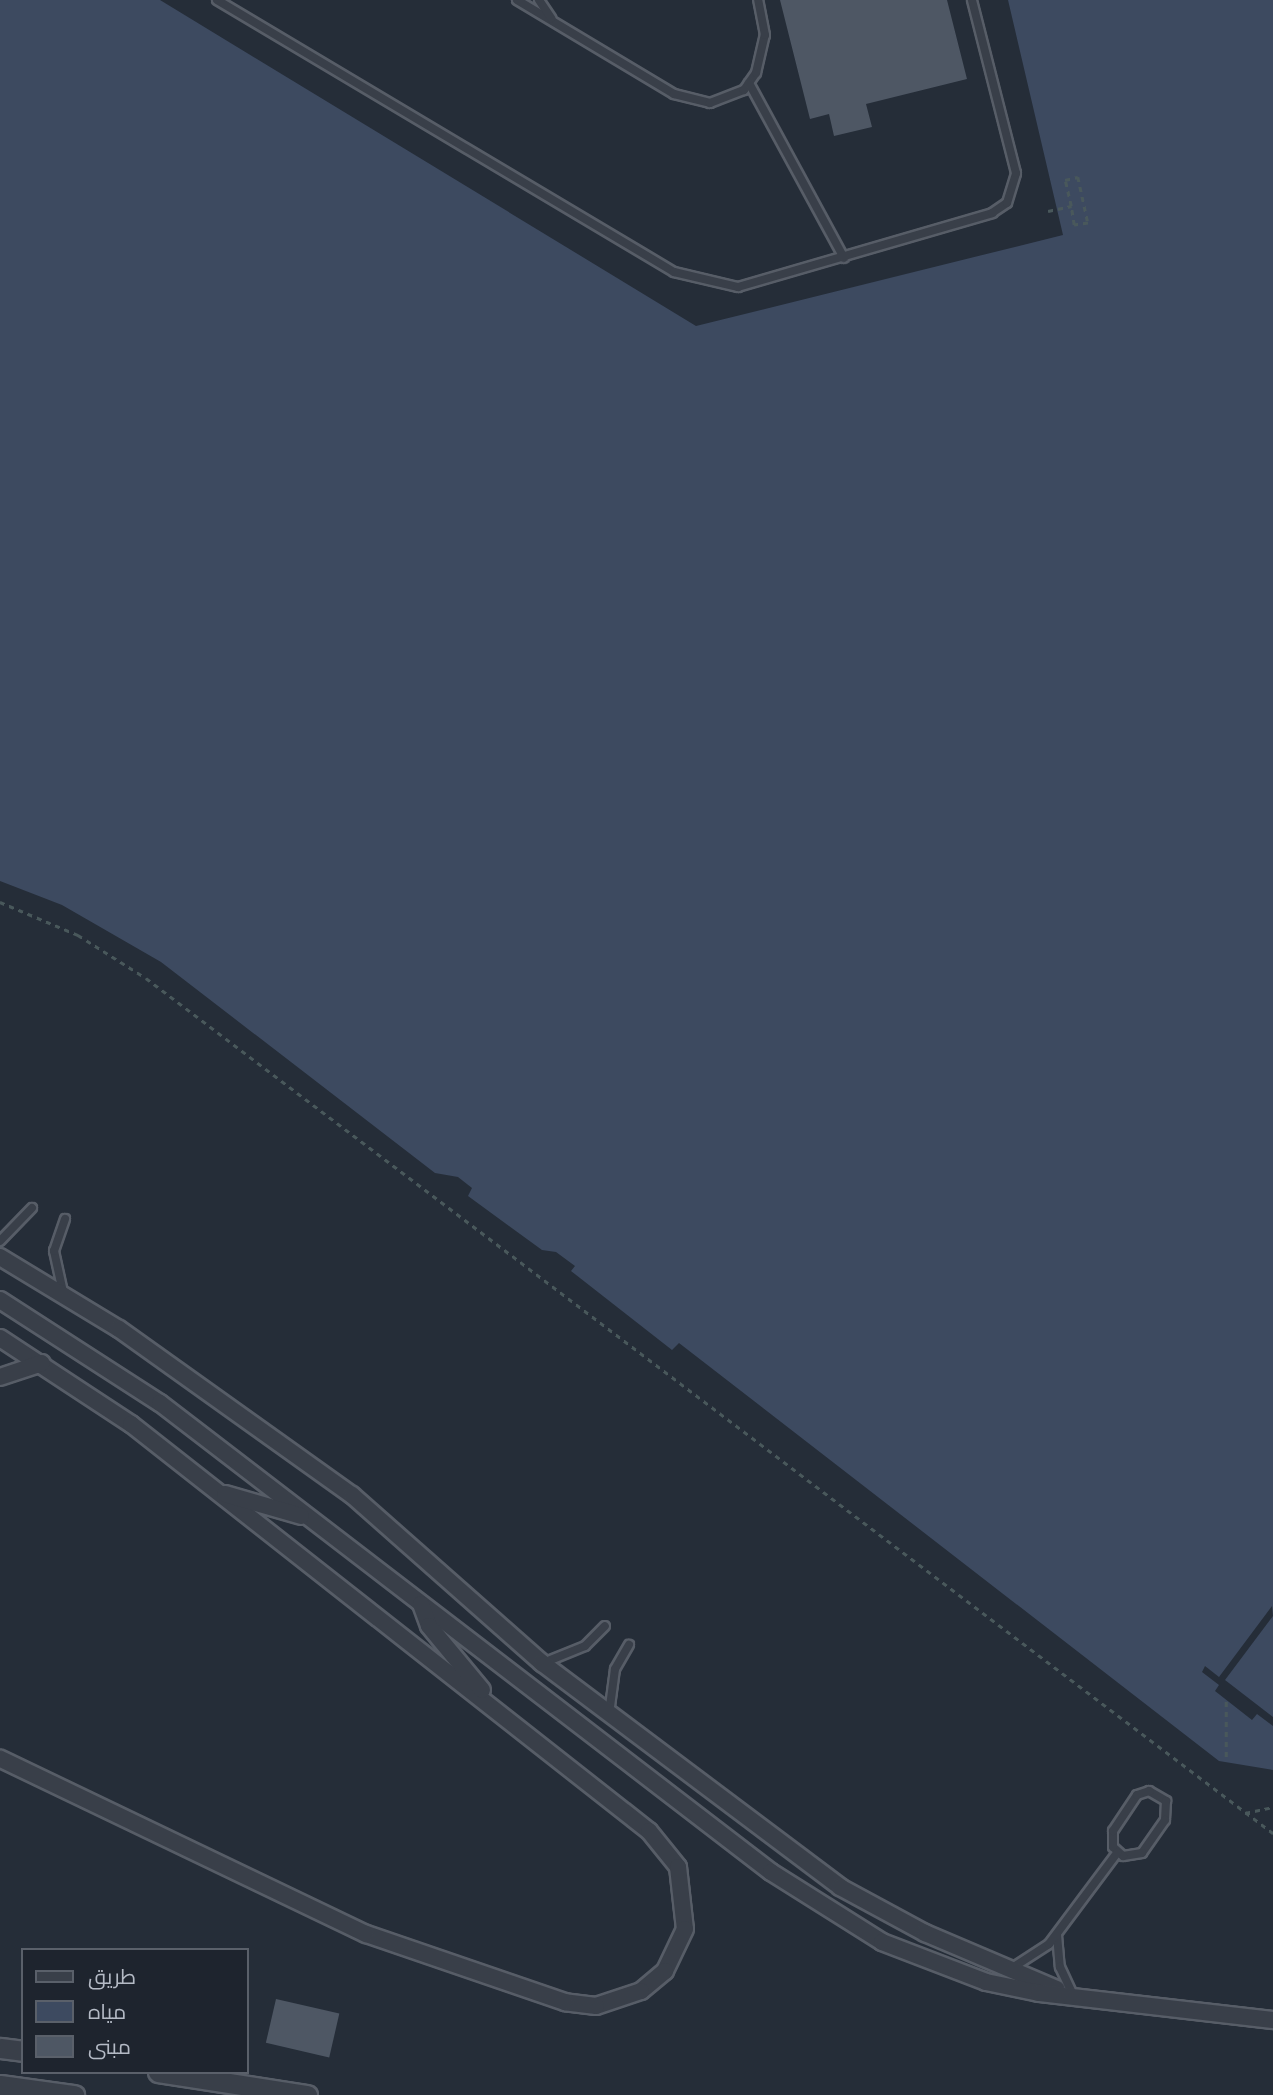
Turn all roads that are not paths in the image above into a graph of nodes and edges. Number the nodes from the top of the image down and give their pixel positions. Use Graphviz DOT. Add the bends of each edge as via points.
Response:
graph roads {
  1 [pos="218,0"];
  2 [pos="517,0"];
  3 [pos="539,0"];
  4 [pos="758,0"];
  5 [pos="972,0"];
  6 [pos="555,23"];
  7 [pos="749,83"];
  8 [pos="844,258"];
  9 [pos="32,1208"];
  10 [pos="65,1219"];
  11 [pos="0,1241"];
  12 [pos="0,1257"];
  13 [pos="64,1295"];
  14 [pos="0,1300"];
  15 [pos="0,1338"];
  16 [pos="42,1363"];
  17 [pos="0,1377"];
  18 [pos="215,1491"];
  19 [pos="310,1519"];
  20 [pos="421,1604"];
  21 [pos="605,1626"];
  22 [pos="629,1645"];
  23 [pos="542,1663"];
  24 [pos="496,1710"];
  25 [pos="609,1714"];
  26 [pos="0,1759"];
  27 [pos="1117,1853"];
  28 [pos="1057,1936"];
  29 [pos="1010,1969"];
  30 [pos="1073,1995"];
  31 [pos="1273,2020"];
  32 [pos="0,2048"];
  33 [pos="21,2051"];
  34 [pos="172,2074"];
  35 [pos="0,2085"];
  36 [pos="74,2095"];
  37 [pos="307,2095"];
  1 -- 8 [label="lane" via="689,280 746,286"];
  2 -- 6 [label="lane"];
  3 -- 6 [label="lane"];
  4 -- 7 [label="lane" via="763,55"];
  5 -- 8 [label="lane" via="1016,173 1012,195 992,213"];
  6 -- 7 [label="lane" via="692,102 728,99"];
  7 -- 8 [label="lane"];
  9 -- 11 [label="lane"];
  10 -- 13 [label="lane" via="54,1251"];
  12 -- 13 [label="street"];
  13 -- 23 [label="street" via="352,1496"];
  14 -- 19 [label="street" via="160,1403"];
  15 -- 16 [label="street"];
  16 -- 17 [label="street"];
  16 -- 18 [label="street"];
  18 -- 19 [label="street"];
  18 -- 24 [label="street"];
  19 -- 20 [label="street"];
  20 -- 24 [label="street" via="440,1641"];
  20 -- 30 [label="street" via="833,1913 936,1965 986,1982"];
  21 -- 23 [label="lane" via="585,1646"];
  22 -- 25 [label="lane" via="615,1669"];
  23 -- 25 [label="street"];
  24 -- 26 [label="street" via="649,1831 678,1867 687,1914 681,1944 665,1971 627,1999 596,2006 565,2002 412,1952"];
  25 -- 29 [label="street" via="840,1887 925,1933"];
  27 -- 27 [label="lane" via="1113,1831 1137,1795 1162,1795 1168,1814 1142,1853"];
  27 -- 28 [label="lane"];
  28 -- 29 [label="lane"];
  28 -- 30 [label="lane" via="1060,1967"];
  29 -- 30 [label="street"];
  30 -- 31 [label="street"];
  32 -- 33 [label="street"];
  34 -- 37 [label="street"];
  35 -- 36 [label="street"];
}
